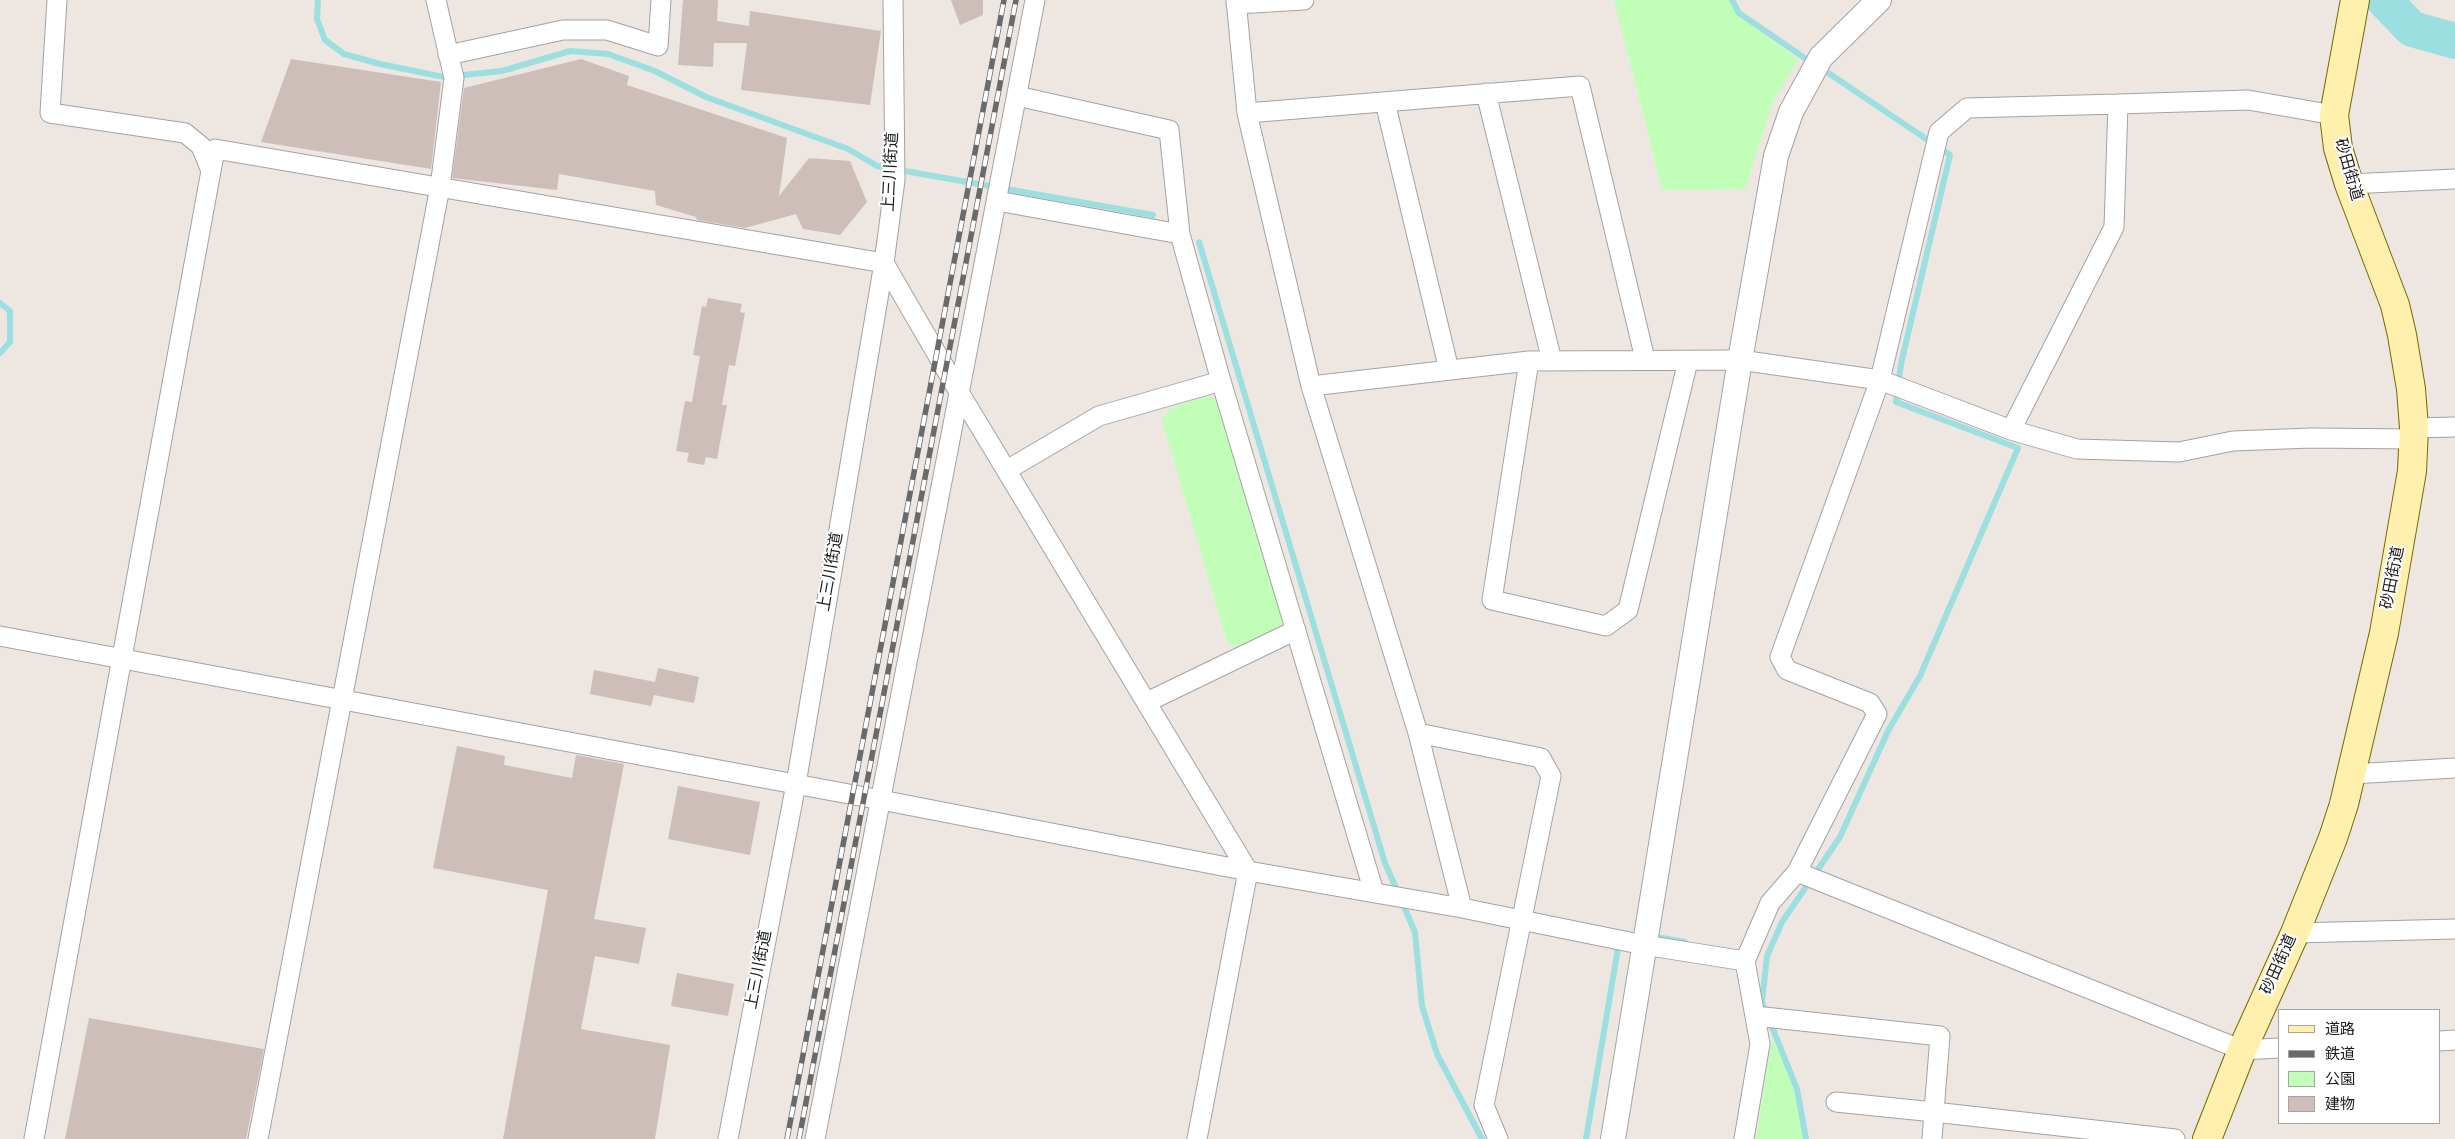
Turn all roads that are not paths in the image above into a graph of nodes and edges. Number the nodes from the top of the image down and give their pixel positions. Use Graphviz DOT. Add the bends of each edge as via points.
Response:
graph roads {
  1 [pos="57,0"];
  2 [pos="436,0"];
  3 [pos="661,0"];
  4 [pos="893,0"];
  5 [pos="1035,0"];
  6 [pos="1304,0"];
  7 [pos="1879,0"];
  8 [pos="2355,0"];
  9 [pos="1236,2"];
  10 [pos="448,55"];
  11 [pos="1486,93"];
  12 [pos="1017,96"];
  13 [pos="1385,102"];
  14 [pos="2118,104"];
  15 [pos="1247,113"];
  16 [pos="2334,115"];
  17 [pos="211,171"];
  18 [pos="2455,179"];
  19 [pos="2349,184"];
  20 [pos="440,187"];
  21 [pos="997,201"];
  22 [pos="1180,234"];
  23 [pos="884,263"];
  24 [pos="1645,359"];
  25 [pos="1740,360"];
  26 [pos="1529,361"];
  27 [pos="1552,361"];
  28 [pos="1688,361"];
  29 [pos="1449,370"];
  30 [pos="1880,380"];
  31 [pos="1221,381"];
  32 [pos="1311,386"];
  33 [pos="959,392"];
  34 [pos="2455,427"];
  35 [pos="2011,430"];
  36 [pos="2414,434"];
  37 [pos="1006,470"];
  38 [pos="1296,630"];
  39 [pos="0,636"];
  40 [pos="122,659"];
  41 [pos="342,700"];
  42 [pos="1147,702"];
  43 [pos="1418,733"];
  44 [pos="2455,768"];
  45 [pos="2352,774"];
  46 [pos="796,784"];
  47 [pos="881,800"];
  48 [pos="1248,871"];
  49 [pos="1797,872"];
  50 [pos="1374,892"];
  51 [pos="1462,908"];
  52 [pos="1521,920"];
  53 [pos="2455,929"];
  54 [pos="2295,934"];
  55 [pos="1644,945"];
  56 [pos="1745,961"];
  57 [pos="1755,1016"];
  58 [pos="2455,1040"];
  59 [pos="2440,1041"];
  60 [pos="2278,1048"];
  61 [pos="2242,1050"];
  62 [pos="1836,1102"];
  63 [pos="1934,1112"];
  64 [pos="2130,1136"];
  65 [pos="34,1139"];
  66 [pos="258,1139"];
  67 [pos="728,1139"];
  68 [pos="815,1139"];
  69 [pos="1197,1139"];
  70 [pos="1498,1139"];
  71 [pos="1613,1139"];
  72 [pos="1744,1139"];
  73 [pos="1932,1139"];
  74 [pos="2175,1139"];
  75 [pos="2207,1139"];
  1 -- 17 [label="street" via="50,112 185,134 202,146"];
  2 -- 10 [label="street"];
  3 -- 10 [label="street" via="658,46 607,30 563,30"];
  4 -- 23 [label="street, 上三川街道" via="895,180"];
  5 -- 12 [label="street"];
  6 -- 9 [label="street"];
  7 -- 25 [label="street" via="1821,57 1791,112 1776,156"];
  8 -- 16 [label="main road, 砂田街道"];
  9 -- 15 [label="street"];
  10 -- 20 [label="street" via="454,78"];
  11 -- 13 [label="street"];
  11 -- 24 [label="street" via="1580,86"];
  11 -- 27 [label="street"];
  12 -- 21 [label="street"];
  12 -- 22 [label="street" via="1169,130"];
  13 -- 15 [label="street"];
  13 -- 29 [label="street"];
  14 -- 16 [label="street" via="2248,100"];
  14 -- 30 [label="street" via="1967,108 1939,132"];
  14 -- 35 [label="street" via="2114,227"];
  15 -- 32 [label="street"];
  16 -- 19 [label="main road, 砂田街道" via="2338,148"];
  17 -- 20 [label="street" via="215,149"];
  17 -- 40 [label="street"];
  18 -- 19 [label="street"];
  19 -- 36 [label="main road, 砂田街道" via="2395,305 2407,357"];
  20 -- 23 [label="street"];
  20 -- 41 [label="street"];
  21 -- 22 [label="street"];
  21 -- 33 [label="street"];
  22 -- 31 [label="street"];
  23 -- 33 [label="street"];
  23 -- 46 [label="street, 上三川街道"];
  24 -- 27 [label="street"];
  24 -- 28 [label="street"];
  25 -- 28 [label="street"];
  25 -- 30 [label="street"];
  25 -- 55 [label="street"];
  26 -- 27 [label="street"];
  26 -- 28 [label="street" via="1492,600 1606,626 1628,610"];
  26 -- 29 [label="street"];
  29 -- 32 [label="street"];
  30 -- 35 [label="street"];
  30 -- 49 [label="street" via="1780,657 1787,670 1870,703 1877,714"];
  31 -- 37 [label="street" via="1099,416"];
  31 -- 38 [label="street"];
  32 -- 43 [label="street"];
  33 -- 37 [label="street"];
  33 -- 47 [label="street"];
  34 -- 36 [label="street"];
  35 -- 36 [label="street" via="2077,449 2123,452 2179,452 2233,441"];
  36 -- 45 [label="main road, 砂田街道" via="2408,508"];
  37 -- 42 [label="street"];
  38 -- 42 [label="street"];
  38 -- 50 [label="street"];
  39 -- 40 [label="street"];
  40 -- 41 [label="street"];
  40 -- 65 [label="street"];
  41 -- 46 [label="street"];
  41 -- 66 [label="street"];
  42 -- 48 [label="street"];
  43 -- 51 [label="street"];
  43 -- 52 [label="street" via="1541,758 1551,776"];
  44 -- 45 [label="street"];
  45 -- 54 [label="main road, 砂田街道" via="2333,838"];
  46 -- 47 [label="street"];
  46 -- 67 [label="street, 上三川街道"];
  47 -- 48 [label="street"];
  47 -- 68 [label="street"];
  48 -- 50 [label="street"];
  48 -- 69 [label="street"];
  49 -- 56 [label="street" via="1770,903"];
  49 -- 61 [label="street"];
  50 -- 51 [label="street"];
  51 -- 52 [label="street"];
  52 -- 55 [label="street"];
  52 -- 70 [label="street" via="1484,1104"];
  53 -- 54 [label="street"];
  54 -- 61 [label="main road, 砂田街道"];
  55 -- 56 [label="street"];
  55 -- 71 [label="street"];
  56 -- 57 [label="street"];
  57 -- 63 [label="street" via="1940,1036"];
  57 -- 72 [label="street" via="1760,1044"];
  58 -- 59 [label="street"];
  60 -- 61 [label="street"];
  61 -- 75 [label="main road, 砂田街道"];
  62 -- 63 [label="street"];
  63 -- 64 [label="street"];
  63 -- 73 [label="street"];
  64 -- 74 [label="street"];
}
